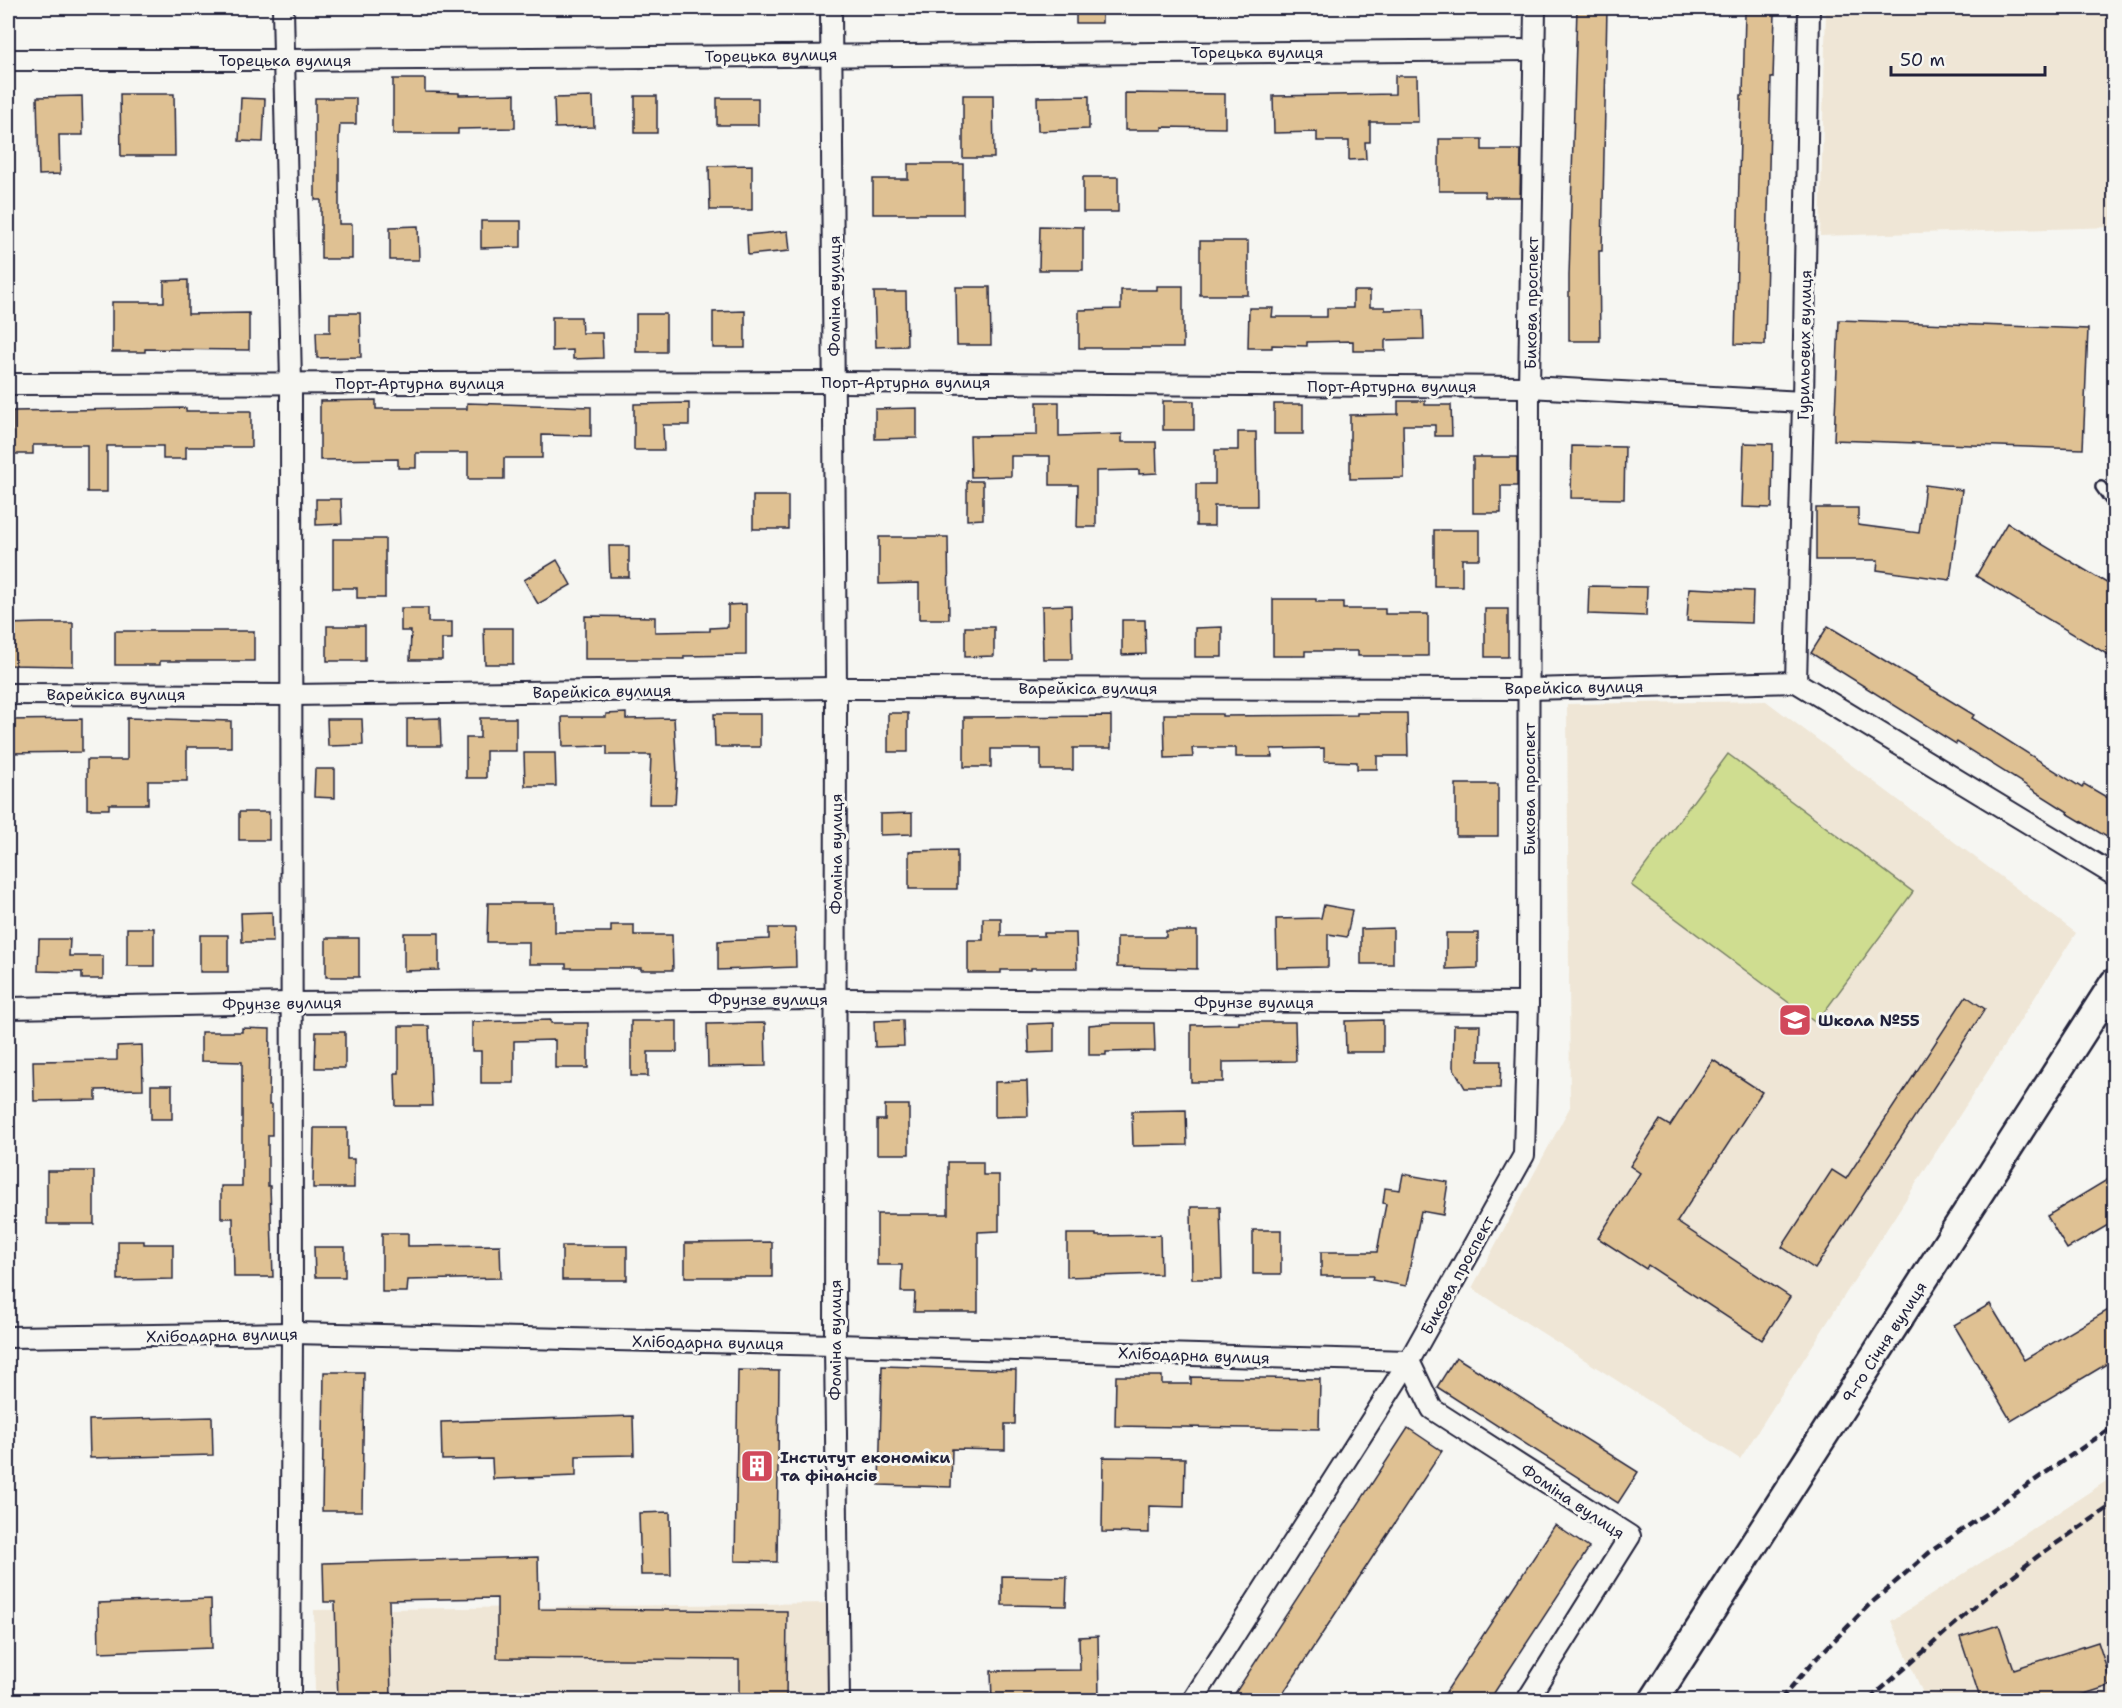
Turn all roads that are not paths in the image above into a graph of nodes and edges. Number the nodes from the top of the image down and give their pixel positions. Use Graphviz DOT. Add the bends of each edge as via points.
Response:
graph roads {
  1 [pos="283,8"];
  2 [pos="831,8"];
  3 [pos="1535,8"];
  4 [pos="1809,8"];
  5 [pos="1534,50"];
  6 [pos="832,55"];
  7 [pos="8,60"];
  8 [pos="284,60"];
  9 [pos="834,381"];
  10 [pos="291,383"];
  11 [pos="8,384"];
  12 [pos="1529,387"];
  13 [pos="1803,402"];
  14 [pos="2101,487"];
  15 [pos="2115,505"];
  16 [pos="1796,682"];
  17 [pos="836,688"];
  18 [pos="1529,689"];
  19 [pos="8,694"];
  20 [pos="291,695"];
  21 [pos="2115,875"];
  22 [pos="2115,983"];
  23 [pos="835,999"];
  24 [pos="291,1003"];
  25 [pos="1528,1003"];
  26 [pos="8,1008"];
  27 [pos="292,1334"];
  28 [pos="8,1337"];
  29 [pos="834,1345"];
  30 [pos="1409,1361"];
  31 [pos="290,1701"];
  32 [pos="839,1701"];
  33 [pos="1193,1701"];
  34 [pos="1527,1701"];
  35 [pos="1654,1701"];
  1 -- 8 [label="street"];
  2 -- 6 [label="street, Фоміна вулиця"];
  3 -- 5 [label="street, Бикова проспект"];
  4 -- 13 [label="street, Гурильових вулиця" via="1810,196"];
  5 -- 6 [label="street, Торецька вулиця"];
  5 -- 12 [label="street, Бикова проспект"];
  6 -- 8 [label="street, Торецька вулиця"];
  6 -- 9 [label="street, Фоміна вулиця"];
  7 -- 8 [label="street, Торецька вулиця"];
  8 -- 10 [label="street"];
  9 -- 10 [label="street, Порт-Артурна вулиця"];
  9 -- 12 [label="street, Порт-Артурна вулиця"];
  9 -- 17 [label="street, Фоміна вулиця"];
  10 -- 11 [label="street, Порт-Артурна вулиця"];
  10 -- 20 [label="street"];
  12 -- 13 [label="street, Порт-Артурна вулиця"];
  12 -- 18 [label="street, Бикова проспект"];
  13 -- 16 [label="street, Гурильових вулиця"];
  14 -- 15 [label="lane"];
  16 -- 18 [label="street, Варейкіса вулиця"];
  16 -- 21 [label="street"];
  17 -- 18 [label="street, Варейкіса вулиця"];
  17 -- 20 [label="street, Варейкіса вулиця"];
  17 -- 23 [label="street, Фоміна вулиця"];
  18 -- 25 [label="street, Бикова проспект"];
  19 -- 20 [label="street, Варейкіса вулиця"];
  20 -- 24 [label="street"];
  22 -- 35 [label="street, 9-го Січня вулиця"];
  23 -- 24 [label="street, Фрунзе вулиця"];
  23 -- 25 [label="street, Фрунзе вулиця"];
  23 -- 29 [label="street, Фоміна вулиця"];
  24 -- 26 [label="street, Фрунзе вулиця"];
  24 -- 27 [label="street"];
  25 -- 30 [label="street, Бикова проспект" via="1524,1155"];
  27 -- 28 [label="street, Хлібодарна вулиця"];
  27 -- 29 [label="street, Хлібодарна вулиця"];
  27 -- 31 [label="street"];
  29 -- 30 [label="street, Хлібодарна вулиця"];
  29 -- 32 [label="street, Фоміна вулиця"];
  30 -- 33 [label="street, Бикова проспект"];
  30 -- 34 [label="street, Фоміна вулиця" via="1432,1409 1630,1536"];
}
